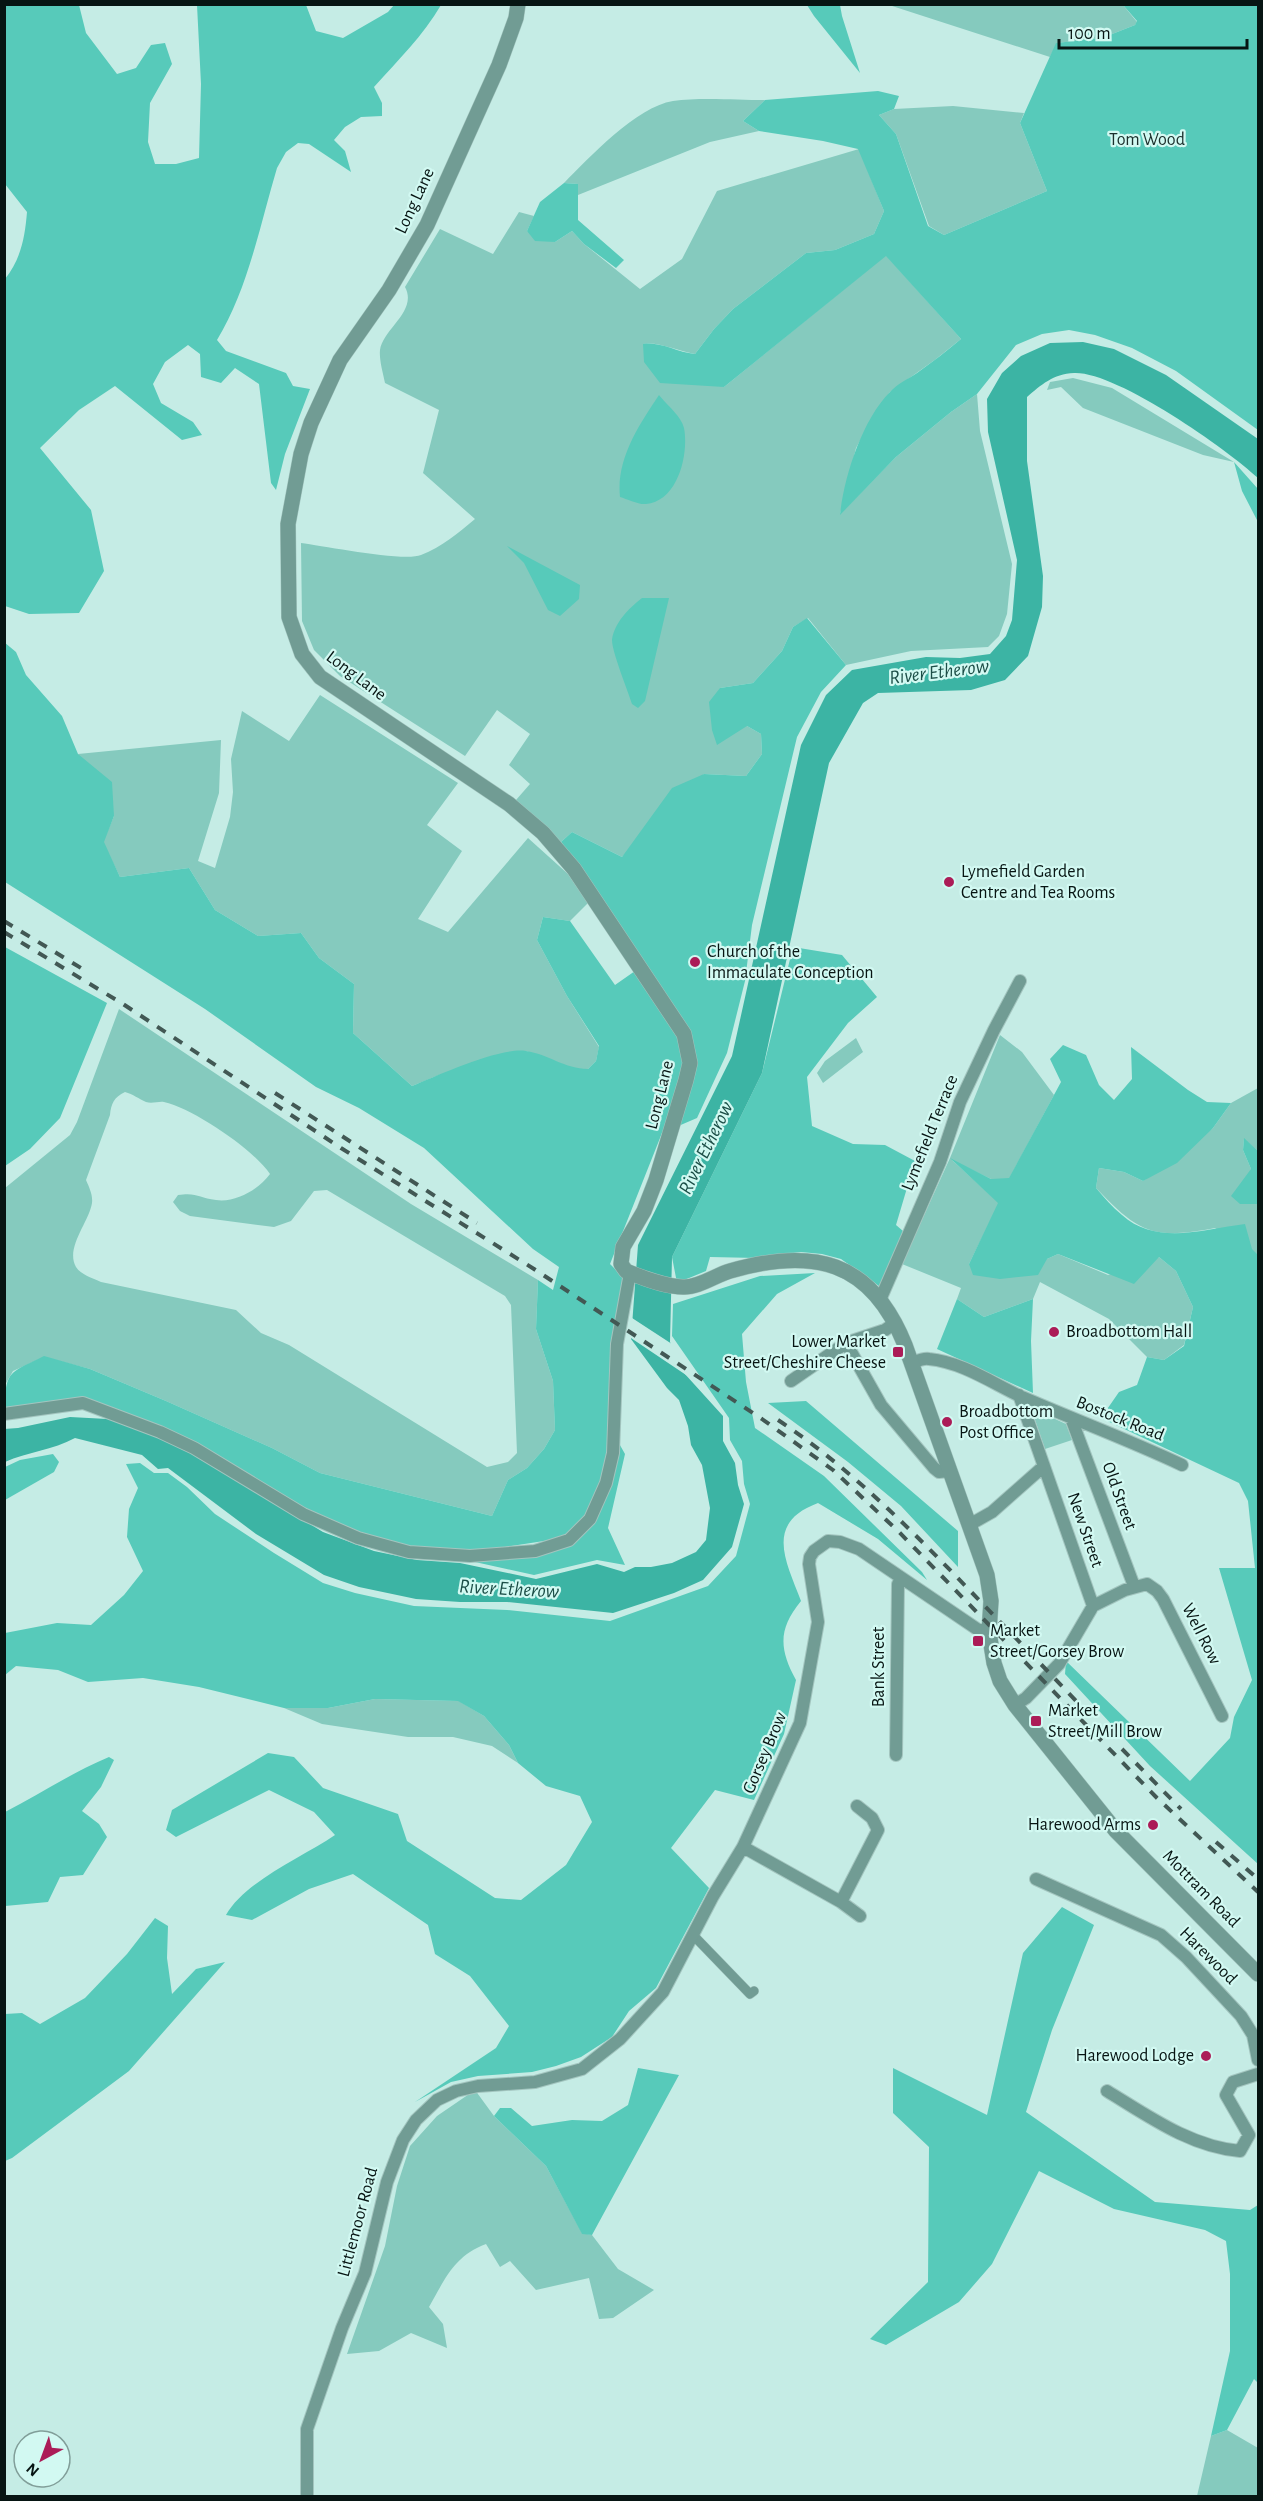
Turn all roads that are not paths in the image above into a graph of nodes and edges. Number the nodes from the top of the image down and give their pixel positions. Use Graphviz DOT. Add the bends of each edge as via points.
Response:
graph roads {
  1 [pos="519,4"];
  2 [pos="1020,981"];
  3 [pos="632,1274"];
  4 [pos="880,1300"];
  5 [pos="895,1323"];
  6 [pos="846,1343"];
  7 [pos="912,1363"];
  8 [pos="791,1381"];
  9 [pos="1019,1395"];
  10 [pos="4,1414"];
  11 [pos="1071,1418"];
  12 [pos="1182,1465"];
  13 [pos="1044,1466"];
  14 [pos="950,1471"];
  15 [pos="969,1525"];
  16 [pos="902,1579"];
  17 [pos="1134,1586"];
  18 [pos="1093,1606"];
  19 [pos="989,1632"];
  20 [pos="1016,1705"];
  21 [pos="1222,1716"];
  22 [pos="896,1755"];
  23 [pos="857,1806"];
  24 [pos="743,1846"];
  25 [pos="1036,1879"];
  26 [pos="842,1902"];
  27 [pos="860,1916"];
  28 [pos="694,1936"];
  29 [pos="1258,1974"];
  30 [pos="754,1991"];
  31 [pos="1258,2060"];
  32 [pos="1258,2074"];
  33 [pos="535,2082"];
  34 [pos="1107,2091"];
  35 [pos="307,2496"];
  1 -- 3 [label="street, Long Lane" via="499,65 427,225 389,290 340,360 311,423 300,454 288,524 289,618 302,654 320,677 500,798 543,833 574,869 684,1034 690,1063 680,1103 644,1211 620,1256 621,1264"];
  2 -- 4 [label="street, Lymefield Terrace" via="960,1102 940,1162"];
  3 -- 4 [label="street, Mottram Road" via="680,1287 749,1266 810,1260 841,1268"];
  3 -- 10 [label="street" via="617,1344 613,1453 606,1483 590,1519 569,1540 535,1551 470,1556 409,1552 358,1538 303,1514 194,1448 83,1403"];
  4 -- 5 [label="street, Mottram Road"];
  5 -- 6 [label="street"];
  5 -- 7 [label="street, Mottram Road"];
  6 -- 8 [label="street"];
  6 -- 14 [label="street" via="880,1405 934,1468 939,1472"];
  7 -- 9 [label="street, Bostock Road" via="930,1359 965,1369"];
  7 -- 14 [label="street, Mottram Road"];
  9 -- 11 [label="street, Bostock Road"];
  9 -- 13 [label="street, New Street"];
  11 -- 12 [label="street, Bostock Road"];
  11 -- 17 [label="street, Old Street"];
  13 -- 15 [label="street" via="992,1512"];
  13 -- 18 [label="street, New Street"];
  14 -- 15 [label="street, Mottram Road"];
  15 -- 19 [label="street, Mottram Road" via="989,1587"];
  16 -- 19 [label="street, Gorsey Brow" via="977,1629"];
  16 -- 22 [label="street, Bank Street" via="898,1584"];
  16 -- 24 [label="street, Gorsey Brow" via="859,1549 840,1542 828,1541 810,1557 818,1622 800,1723"];
  17 -- 18 [label="street"];
  17 -- 21 [label="street, Well Row" via="1147,1584 1163,1599"];
  18 -- 20 [label="street" via="1059,1664"];
  19 -- 20 [label="street, Mottram Road" via="1000,1681"];
  20 -- 29 [label="street, Mottram Road" via="1116,1831"];
  23 -- 26 [label="street" via="872,1818 878,1830"];
  24 -- 26 [label="street"];
  24 -- 28 [label="street, Gorsey Brow"];
  25 -- 31 [label="street, Harewood" via="1161,1935 1241,2016 1253,2035"];
  26 -- 27 [label="street"];
  28 -- 30 [label="street" via="750,1994"];
  28 -- 33 [label="street, Gorsey Brow" via="663,1992 620,2039 582,2069"];
  32 -- 34 [label="street" via="1233,2082 1226,2095 1249,2135 1240,2151 1220,2150 1174,2131"];
  33 -- 35 [label="street, Littlemoor Road" via="456,2091 430,2107 403,2140 387,2182 365,2273 307,2429"];
}
